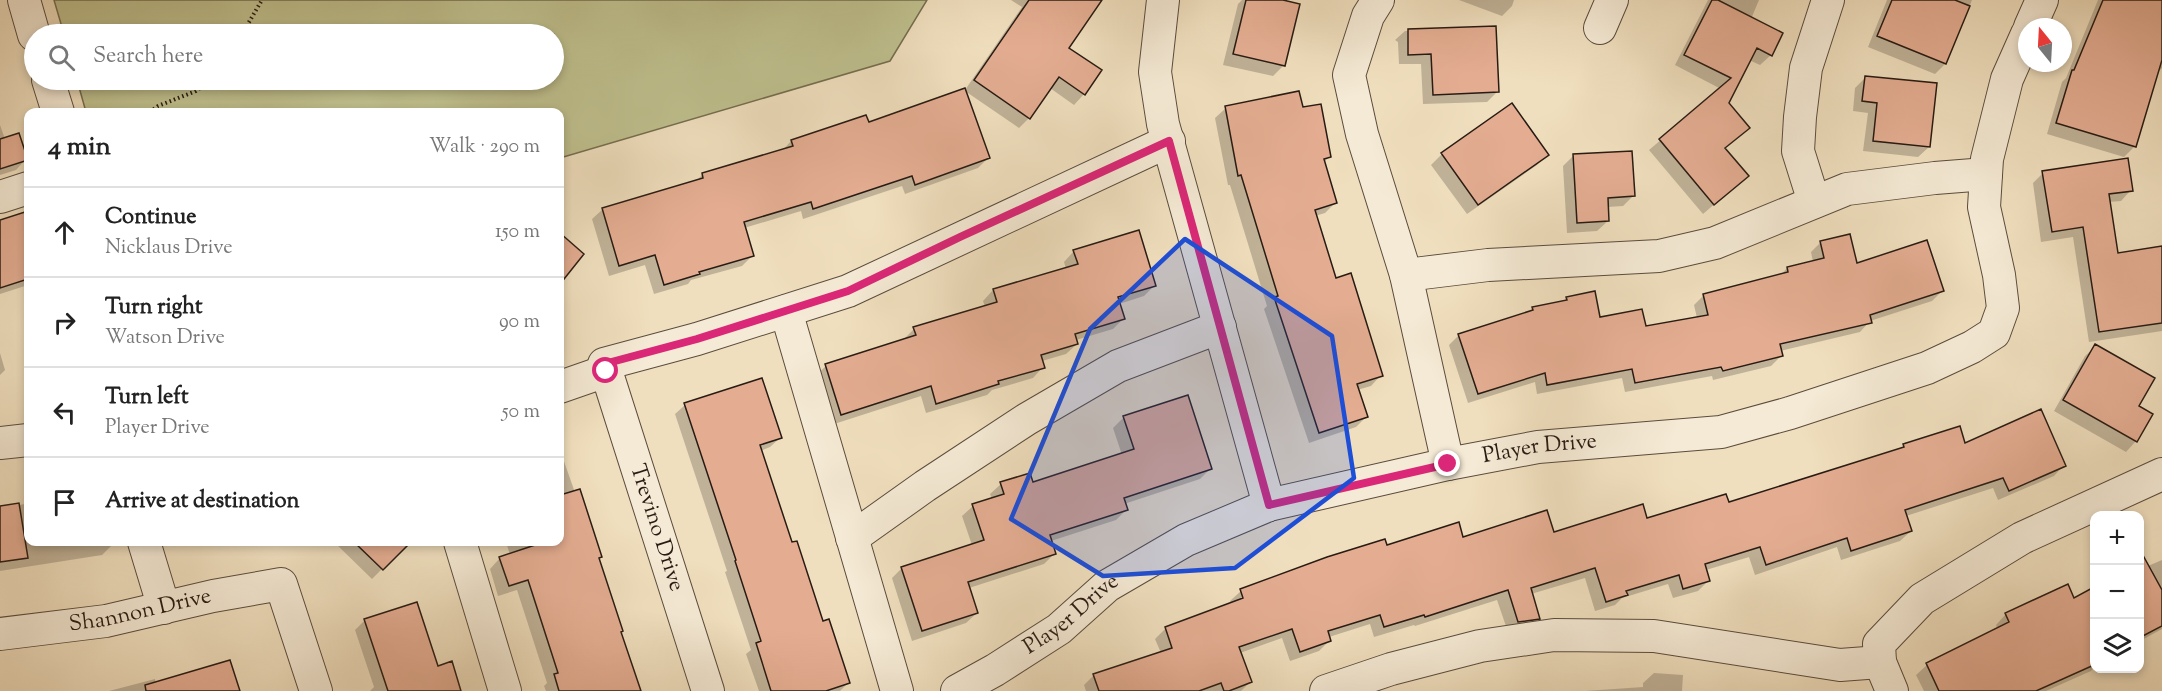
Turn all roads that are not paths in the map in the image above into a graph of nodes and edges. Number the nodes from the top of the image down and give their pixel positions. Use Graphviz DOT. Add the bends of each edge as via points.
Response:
graph roads {
  1 [pos="24,0"];
  2 [pos="1163,0"];
  3 [pos="1378,0"];
  4 [pos="1828,0"];
  5 [pos="2042,0"];
  6 [pos="2034,18"];
  7 [pos="31,24"];
  8 [pos="2018,54"];
  9 [pos="51,90"];
  10 [pos="57,108"];
  11 [pos="1169,141"];
  12 [pos="1986,174"];
  13 [pos="24,189"];
  14 [pos="0,196"];
  15 [pos="1814,202"];
  16 [pos="1406,274"];
  17 [pos="786,310"];
  18 [pos="1220,327"];
  19 [pos="605,367"];
  20 [pos="564,385"];
  21 [pos="24,440"];
  22 [pos="0,443"];
  23 [pos="1448,464"];
  24 [pos="2162,474"];
  25 [pos="1269,505"];
  26 [pos="852,538"];
  27 [pos="145,546"];
  28 [pos="461,546"];
  29 [pos="164,608"];
  30 [pos="0,634"];
  31 [pos="1880,662"];
  32 [pos="316,691"];
  33 [pos="505,691"];
  34 [pos="708,691"];
  35 [pos="897,691"];
  36 [pos="957,691"];
  37 [pos="1326,691"];
  38 [pos="1892,691"];
  1 -- 7 [label="street"];
  2 -- 11 [label="street" via="1155,72"];
  3 -- 16 [label="street" via="1368,16 1348,75 1362,134"];
  4 -- 15 [label="street" via="1806,68 1799,128 1798,151"];
  5 -- 6 [label="street"];
  8 -- 12 [label="street, Player Drive" via="2007,79"];
  9 -- 10 [label="street"];
  11 -- 17 [label="street" via="848,291"];
  11 -- 18 [label="street"];
  12 -- 15 [label="street" via="1847,189"];
  12 -- 23 [label="street, Player Drive" via="1984,207 2000,275 2003,308 1994,333 1972,347 1927,368 1721,432 1538,447"];
  13 -- 14 [label="street"];
  15 -- 16 [label="street" via="1715,243 1659,256 1488,265"];
  16 -- 23 [label="street"];
  17 -- 19 [label="street"];
  17 -- 26 [label="street"];
  18 -- 25 [label="street"];
  18 -- 26 [label="street" via="1118,366 1027,419"];
  19 -- 20 [label="street"];
  19 -- 34 [label="street, Trevino Drive"];
  21 -- 22 [label="street"];
  23 -- 25 [label="street, Player Drive"];
  24 -- 31 [label="street" via="2022,538 1923,600 1879,644"];
  25 -- 36 [label="street, Player Drive" via="1186,540 1107,586 1059,630"];
  26 -- 35 [label="street"];
  27 -- 29 [label="street"];
  28 -- 33 [label="street"];
  29 -- 30 [label="street, Shannon Drive" via="106,621"];
  29 -- 32 [label="street, Shannon Drive" via="281,584"];
  31 -- 37 [label="street" via="1840,665 1654,636 1554,635 1480,646"];
  31 -- 38 [label="street"];
}
